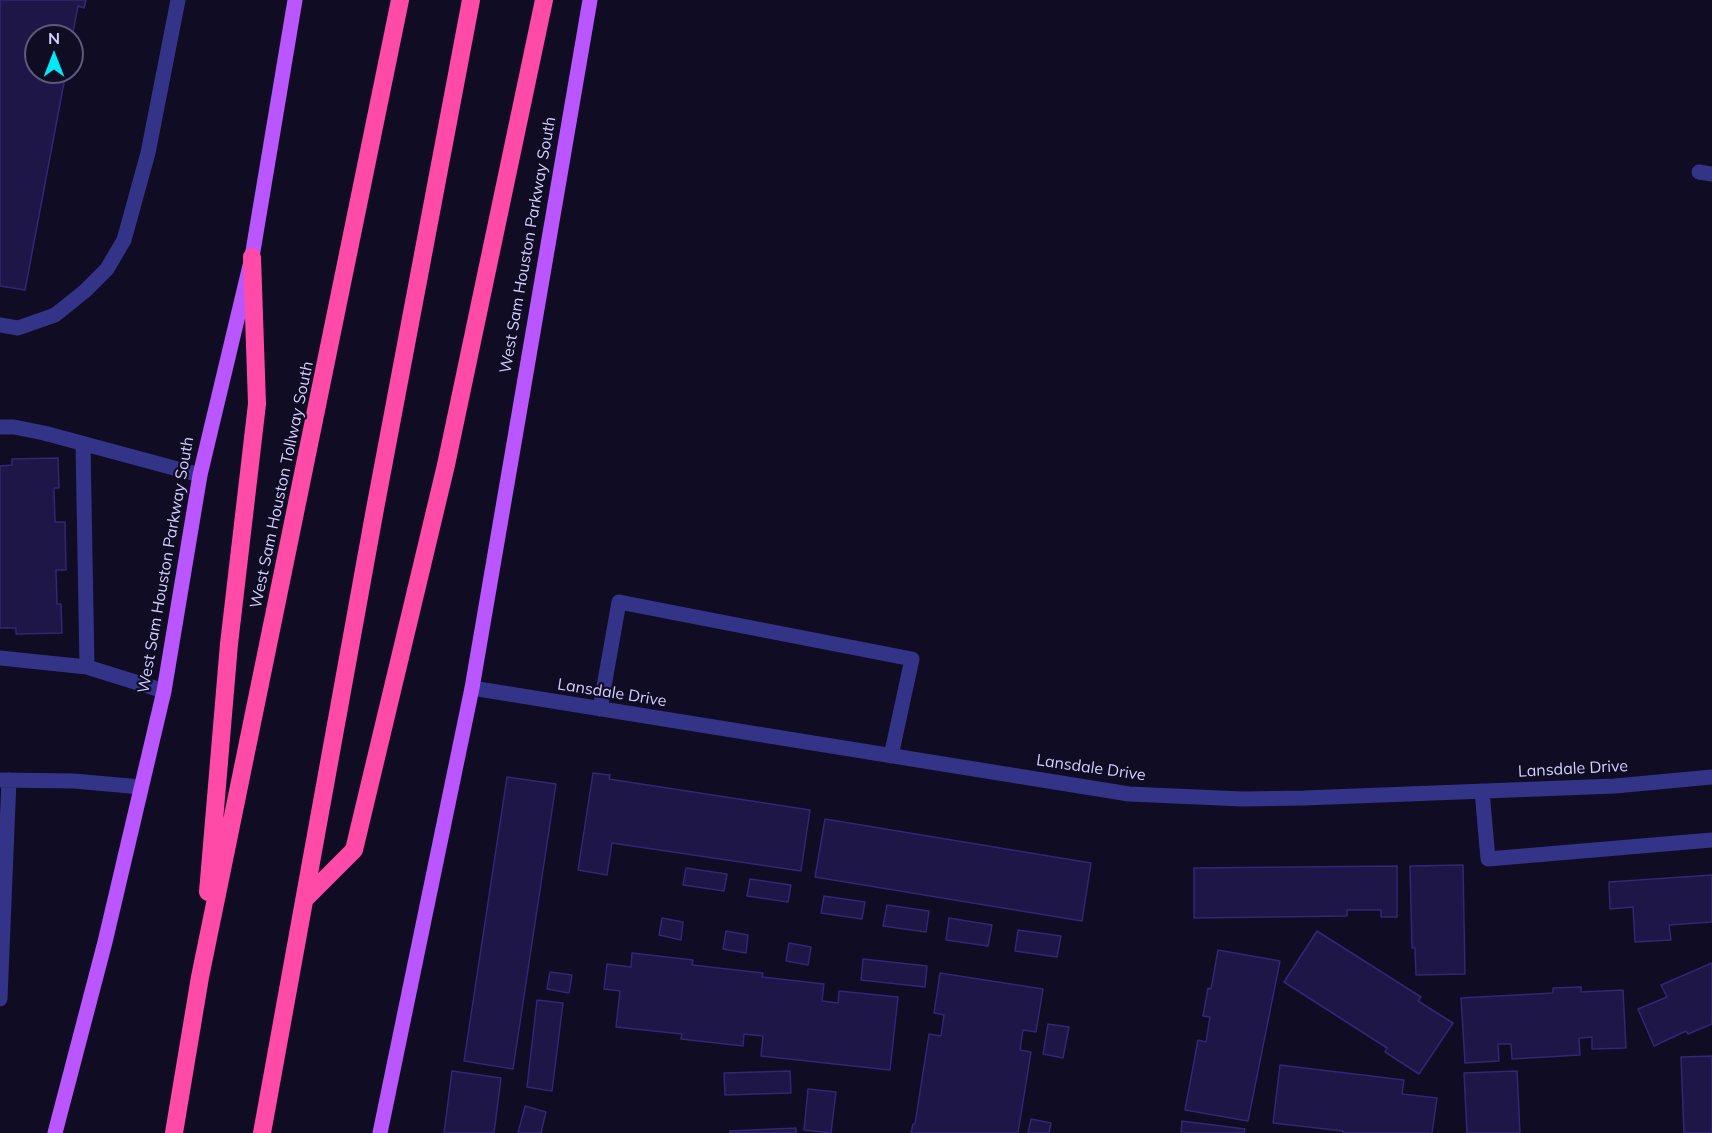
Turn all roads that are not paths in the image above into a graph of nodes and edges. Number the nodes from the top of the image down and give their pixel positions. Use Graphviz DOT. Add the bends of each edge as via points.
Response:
graph roads {
  1 [pos="178,0"];
  2 [pos="295,0"];
  3 [pos="400,0"];
  4 [pos="471,0"];
  5 [pos="544,0"];
  6 [pos="590,0"];
  7 [pos="252,257"];
  8 [pos="0,325"];
  9 [pos="0,428"];
  10 [pos="83,444"];
  11 [pos="200,475"];
  12 [pos="0,658"];
  13 [pos="87,667"];
  14 [pos="472,688"];
  15 [pos="164,691"];
  16 [pos="600,709"];
  17 [pos="891,756"];
  18 [pos="1712,777"];
  19 [pos="4,780"];
  20 [pos="141,787"];
  21 [pos="1482,792"];
  22 [pos="1712,840"];
  23 [pos="305,899"];
  24 [pos="200,977"];
  25 [pos="0,999"];
  26 [pos="55,1133"];
  27 [pos="174,1133"];
  28 [pos="262,1133"];
  29 [pos="380,1133"];
  1 -- 8 [label="street" via="148,153 124,240 107,268 55,315 18,328"];
  2 -- 7 [label="main road, West Sam Houston Parkway South"];
  3 -- 24 [label="highway, West Sam Houston Tollway South"];
  4 -- 23 [label="highway"];
  5 -- 23 [label="highway" via="446,465 357,839 354,850"];
  6 -- 14 [label="main road, West Sam Houston Parkway South"];
  7 -- 11 [label="main road, West Sam Houston Parkway South"];
  7 -- 24 [label="highway" via="257,404 229,644"];
  9 -- 10 [label="street" via="14,427"];
  10 -- 11 [label="street"];
  10 -- 13 [label="street"];
  11 -- 15 [label="main road, West Sam Houston Parkway South"];
  12 -- 13 [label="street"];
  13 -- 15 [label="street"];
  14 -- 16 [label="street, Lansdale Drive"];
  14 -- 29 [label="main road, West Sam Houston Parkway South"];
  15 -- 20 [label="main road, West Sam Houston Parkway South"];
  16 -- 17 [label="street, Lansdale Drive"];
  16 -- 17 [label="street" via="619,602 912,659"];
  17 -- 21 [label="street, Lansdale Drive" via="1129,794 1294,799"];
  18 -- 21 [label="street, Lansdale Drive"];
  19 -- 20 [label="street"];
  19 -- 25 [label="street"];
  20 -- 26 [label="main road, West Sam Houston Parkway South"];
  21 -- 22 [label="street" via="1488,859"];
  23 -- 28 [label="highway"];
  24 -- 27 [label="highway"];
}
